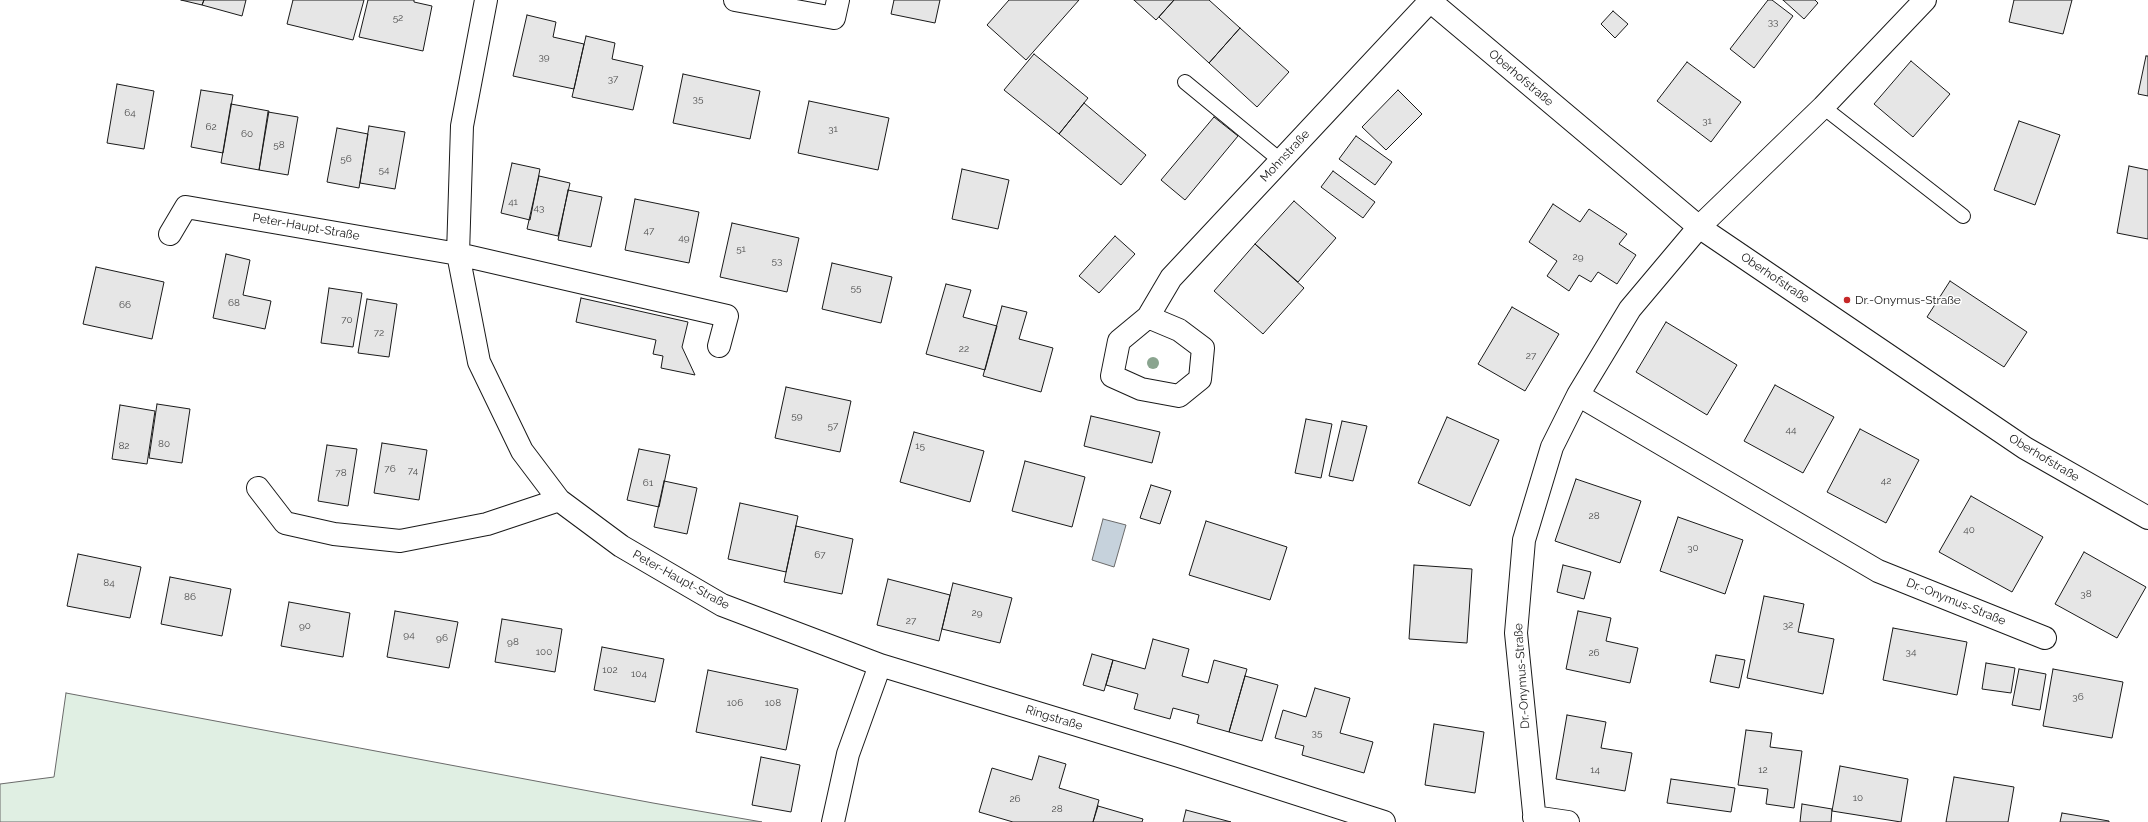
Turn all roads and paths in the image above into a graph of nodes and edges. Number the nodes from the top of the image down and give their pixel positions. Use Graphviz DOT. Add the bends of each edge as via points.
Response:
graph roads {
  1 [pos="486,0"];
  2 [pos="734,0"];
  3 [pos="838,0"];
  4 [pos="1430,0"];
  5 [pos="1925,0"];
  6 [pos="1185,82"];
  7 [pos="1823,107"];
  8 [pos="1280,160"];
  9 [pos="1962,216"];
  10 [pos="1699,227"];
  11 [pos="170,234"];
  12 [pos="458,254"];
  13 [pos="1148,318"];
  14 [pos="719,346"];
  15 [pos="1578,395"];
  16 [pos="258,488"];
  17 [pos="559,500"];
  18 [pos="2148,518"];
  19 [pos="2045,638"];
  20 [pos="880,665"];
  21 [pos="1534,819"];
  22 [pos="833,822"];
  23 [pos="1384,822"];
  24 [pos="1568,822"];
  1 -- 12 [label="street, Peter-Haupt-Straße" via="462,126"];
  2 -- 3 [label="street" via="834,18"];
  4 -- 8 [label="street, Mohnstraße"];
  4 -- 10 [label="street, Oberhofstraße"];
  5 -- 7 [label="street, Dr.-Onymus-Straße"];
  6 -- 8 [label="lane"];
  7 -- 9 [label="lane"];
  7 -- 10 [label="street, Dr.-Onymus-Straße"];
  8 -- 13 [label="street, Mohnstraße" via="1171,278"];
  10 -- 15 [label="street, Dr.-Onymus-Straße" via="1630,309"];
  10 -- 18 [label="street, Oberhofstraße" via="2025,448"];
  11 -- 12 [label="street, Peter-Haupt-Straße" via="186,207"];
  12 -- 14 [label="street, Peter-Haupt-Straße" via="727,316"];
  12 -- 17 [label="street, Peter-Haupt-Straße" via="478,362 522,450"];
  15 -- 19 [label="street, Dr.-Onymus-Straße" via="1878,571"];
  15 -- 21 [label="street, Dr.-Onymus-Straße" via="1552,447 1524,540 1516,633"];
  16 -- 17 [label="street" via="285,523 334,534 400,541 487,524"];
  17 -- 20 [label="street, Peter-Haupt-Straße" via="620,546 722,605"];
  20 -- 22 [label="street" via="848,754"];
  20 -- 23 [label="street, Ringstraße" via="1179,756"];
  21 -- 24 [label="street"];
}
